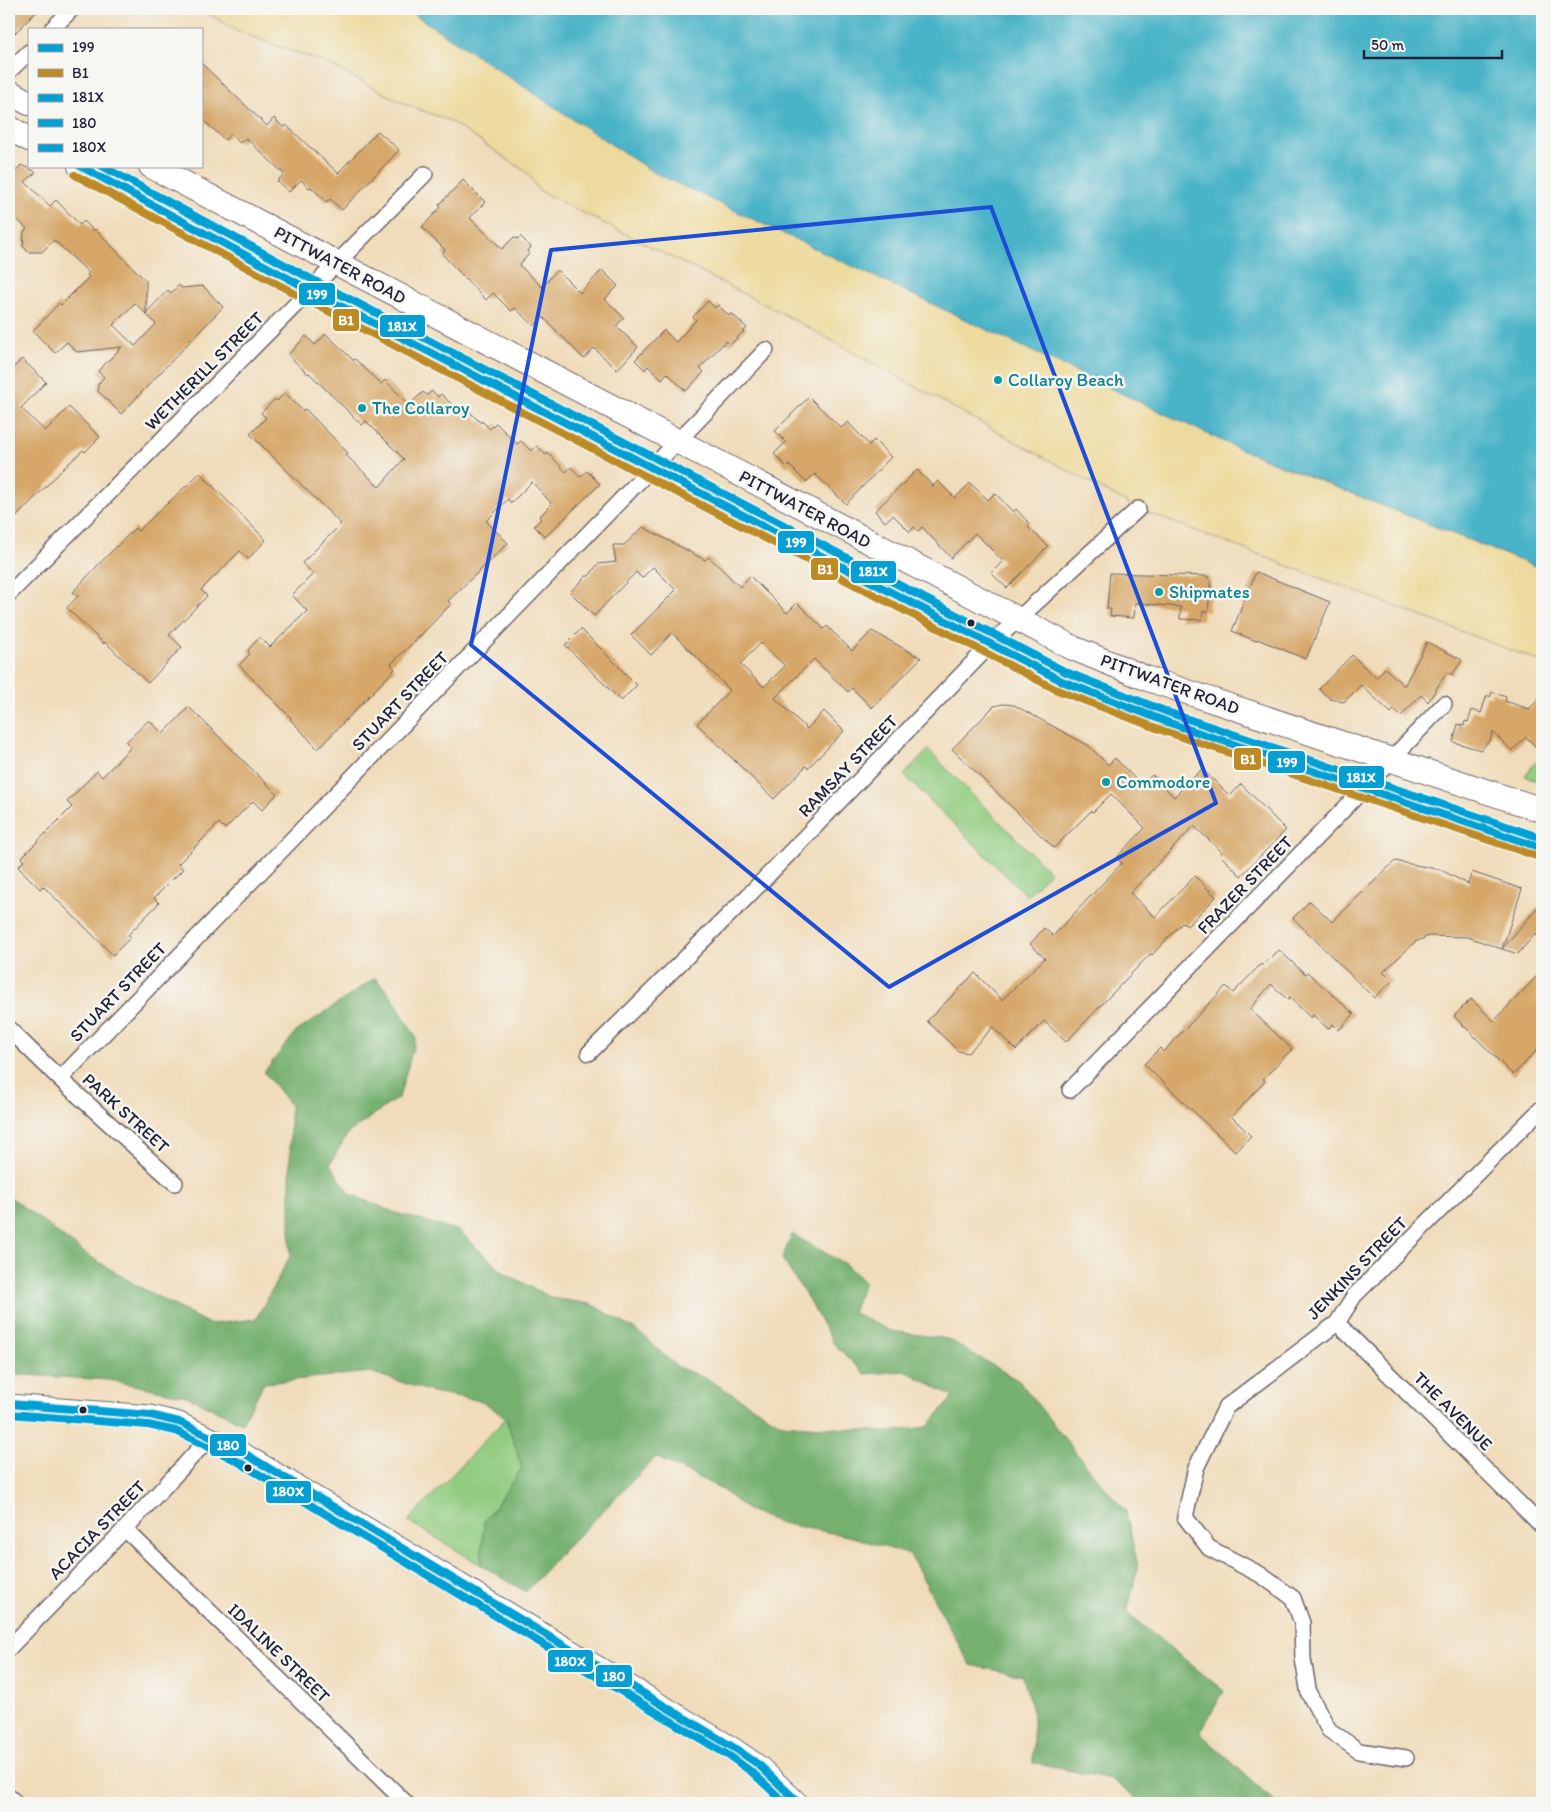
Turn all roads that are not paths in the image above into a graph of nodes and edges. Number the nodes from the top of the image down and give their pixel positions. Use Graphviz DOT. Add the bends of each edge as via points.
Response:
graph roads {
  1 [pos="72,9"];
  2 [pos="53,28"];
  3 [pos="28,53"];
  4 [pos="9,72"];
  5 [pos="9,92"];
  6 [pos="28,102"];
  7 [pos="9,128"];
  8 [pos="28,138"];
  9 [pos="84,168"];
  10 [pos="155,168"];
  11 [pos="425,174"];
  12 [pos="337,263"];
  13 [pos="310,290"];
  14 [pos="766,350"];
  15 [pos="677,442"];
  16 [pos="653,468"];
  17 [pos="1138,509"];
  18 [pos="9,594"];
  19 [pos="1016,619"];
  20 [pos="991,644"];
  21 [pos="1444,704"];
  22 [pos="1391,760"];
  23 [pos="1365,788"];
  24 [pos="1542,810"];
  25 [pos="1542,848"];
  26 [pos="9,1029"];
  27 [pos="589,1053"];
  28 [pos="60,1079"];
  29 [pos="1070,1090"];
  30 [pos="1542,1108"];
  31 [pos="176,1183"];
  32 [pos="1337,1323"];
  33 [pos="9,1404"];
  34 [pos="211,1436"];
  35 [pos="1542,1526"];
  36 [pos="125,1529"];
  37 [pos="9,1648"];
  38 [pos="1406,1758"];
  39 [pos="9,1797"];
  40 [pos="16,1803"];
  41 [pos="406,1803"];
  42 [pos="799,1803"];
  1 -- 2 [label="street"];
  3 -- 4 [label="street"];
  5 -- 6 [label="highway"];
  7 -- 8 [label="highway"];
  9 -- 13 [label="highway, PITTWATER ROAD"];
  10 -- 12 [label="highway, PITTWATER ROAD"];
  11 -- 12 [label="street, WETHERILL STREET"];
  12 -- 13 [label="street, WETHERILL STREET"];
  12 -- 15 [label="highway, PITTWATER ROAD"];
  13 -- 16 [label="highway, PITTWATER ROAD"];
  13 -- 18 [label="street, WETHERILL STREET"];
  14 -- 15 [label="street, STUART STREET"];
  15 -- 16 [label="street, STUART STREET"];
  15 -- 19 [label="highway, PITTWATER ROAD"];
  16 -- 20 [label="highway, PITTWATER ROAD"];
  16 -- 28 [label="street, STUART STREET"];
  17 -- 19 [label="street, RAMSAY STREET"];
  19 -- 20 [label="street, RAMSAY STREET"];
  19 -- 22 [label="highway, PITTWATER ROAD" via="1073,648 1148,679"];
  20 -- 23 [label="highway, PITTWATER ROAD" via="1062,681 1167,722"];
  20 -- 27 [label="street, RAMSAY STREET" via="747,898"];
  21 -- 22 [label="street, FRAZER STREET"];
  22 -- 23 [label="street, FRAZER STREET"];
  22 -- 24 [label="highway, PITTWATER ROAD"];
  23 -- 25 [label="highway, PITTWATER ROAD"];
  23 -- 29 [label="street, FRAZER STREET"];
  26 -- 28 [label="street, PARK STREET"];
  28 -- 31 [label="street, PARK STREET"];
  30 -- 32 [label="street, JENKINS STREET" via="1354,1296"];
  32 -- 35 [label="street, THE AVENUE"];
  32 -- 38 [label="street, JENKINS STREET" via="1226,1407 1196,1468 1185,1517 1209,1548 1261,1575 1293,1598 1302,1623 1303,1659 1309,1694 1329,1730 1359,1751"];
  33 -- 34 [label="street" via="150,1415 179,1422"];
  34 -- 36 [label="street, ACACIA STREET"];
  34 -- 42 [label="street" via="736,1748"];
  36 -- 37 [label="street, ACACIA STREET"];
  36 -- 41 [label="street, IDALINE STREET"];
  39 -- 40 [label="street"];
}
